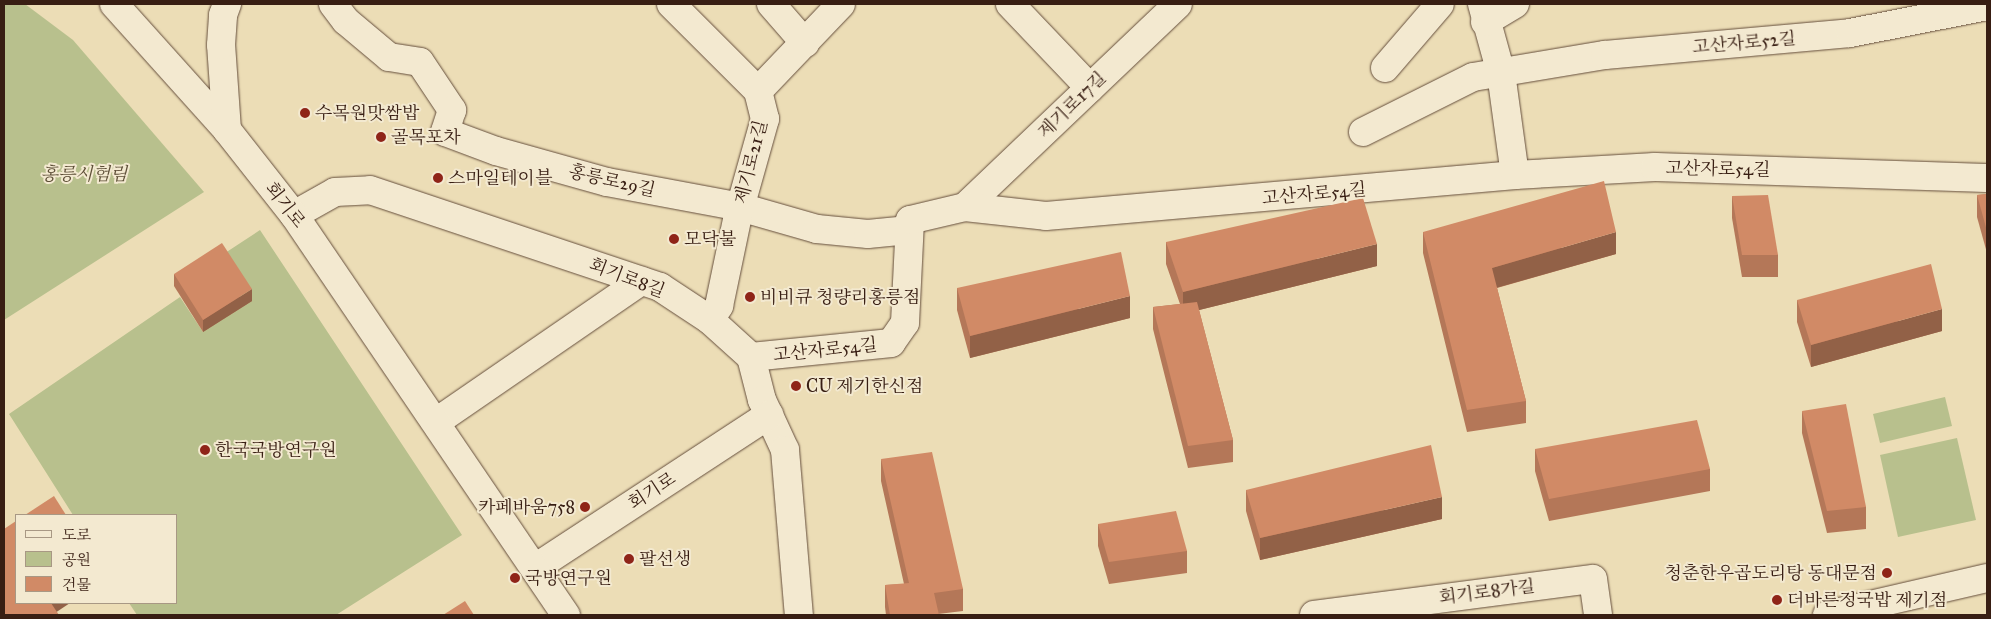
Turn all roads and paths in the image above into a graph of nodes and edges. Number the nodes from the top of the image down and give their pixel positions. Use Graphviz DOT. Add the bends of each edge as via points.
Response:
graph roads {
  1 [pos="116,4"];
  2 [pos="227,4"];
  3 [pos="333,4"];
  4 [pos="671,4"];
  5 [pos="771,4"];
  6 [pos="841,4"];
  7 [pos="1010,4"];
  8 [pos="1178,4"];
  9 [pos="1440,4"];
  10 [pos="1515,4"];
  11 [pos="1987,6"];
  12 [pos="1484,13"];
  13 [pos="805,43"];
  14 [pos="1385,68"];
  15 [pos="1501,73"];
  16 [pos="1090,88"];
  17 [pos="758,91"];
  18 [pos="227,130"];
  19 [pos="1363,132"];
  20 [pos="1515,175"];
  21 [pos="1987,178"];
  22 [pos="740,207"];
  23 [pos="965,207"];
  24 [pos="294,215"];
  25 [pos="909,230"];
  26 [pos="641,281"];
  27 [pos="710,320"];
  28 [pos="751,357"];
  29 [pos="769,415"];
  30 [pos="436,422"];
  31 [pos="535,568"];
  32 [pos="1987,578"];
  33 [pos="1342,613"];
  34 [pos="566,615"];
  35 [pos="799,615"];
  36 [pos="1314,615"];
  37 [pos="1598,615"];
  38 [pos="1827,615"];
  1 -- 18 [label="street, 회기로"];
  2 -- 18 [label="street" via="221,45"];
  3 -- 22 [label="street, 홍릉로29길" via="346,21 389,57 420,62 452,110 445,132 496,152 606,182"];
  4 -- 17 [label="street"];
  5 -- 13 [label="street"];
  6 -- 13 [label="street"];
  7 -- 16 [label="street"];
  8 -- 16 [label="street, 제기로17길"];
  9 -- 14 [label="street"];
  10 -- 12 [label="street"];
  11 -- 15 [label="street, 고산자로52길" via="1850,33 1605,55"];
  12 -- 15 [label="street"];
  13 -- 17 [label="street"];
  15 -- 19 [label="street, 고산자로52길" via="1473,77"];
  15 -- 20 [label="street"];
  16 -- 23 [label="street, 제기로17길"];
  17 -- 22 [label="street, 제기로21길" via="765,119"];
  18 -- 24 [label="street, 회기로"];
  20 -- 21 [label="street, 고산자로54길" via="1655,167"];
  20 -- 23 [label="street, 고산자로54길" via="1046,216"];
  22 -- 25 [label="street, 홍릉로29길" via="817,228 868,234"];
  22 -- 27 [label="street, 제기로21길" via="719,306"];
  23 -- 25 [label="street, 고산자로54길" via="910,220"];
  24 -- 26 [label="street, 회기로8길" via="336,192 370,190"];
  24 -- 30 [label="street, 회기로"];
  25 -- 28 [label="street, 고산자로54길" via="905,323 891,343"];
  26 -- 27 [label="street, 회기로8길" via="660,288"];
  26 -- 30 [label="street"];
  27 -- 28 [label="street, 회기로8길"];
  28 -- 29 [label="street"];
  29 -- 31 [label="street, 회기로"];
  29 -- 35 [label="street" via="785,450"];
  30 -- 31 [label="street, 회기로"];
  31 -- 34 [label="street, 회기로"];
  32 -- 38 [label="street"];
  33 -- 36 [label="street, 회기로8가길"];
  33 -- 37 [label="street, 회기로8가길" via="1593,579"];
}
